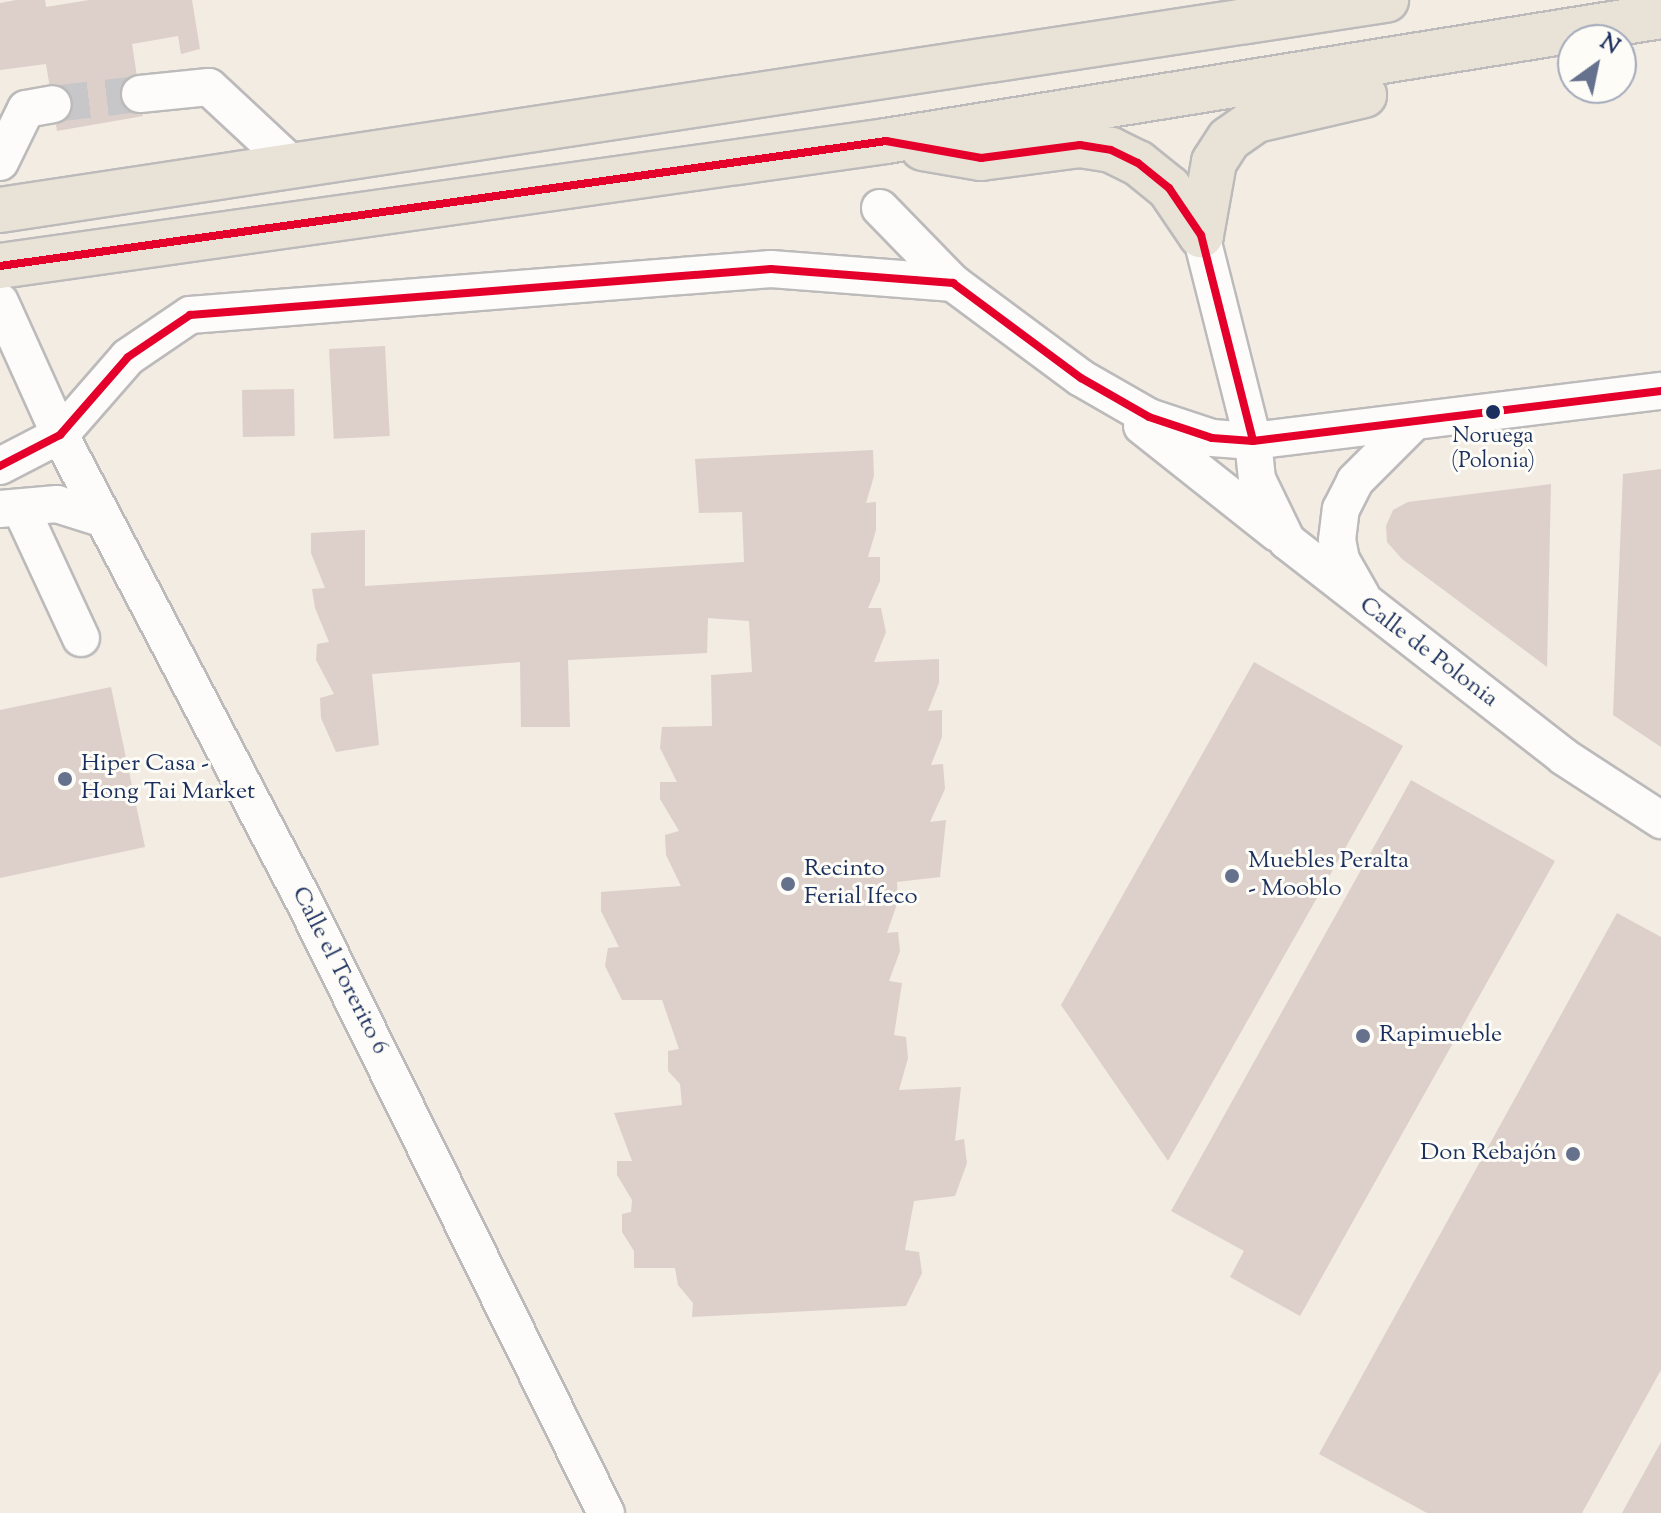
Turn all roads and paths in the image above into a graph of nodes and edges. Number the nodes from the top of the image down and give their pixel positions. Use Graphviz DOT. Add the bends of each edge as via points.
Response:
graph roads {
  1 [pos="1386,0"];
  2 [pos="1661,16"];
  3 [pos="1607,24"];
  4 [pos="1557,32"];
  5 [pos="1557,38"];
  6 [pos="140,94"];
  7 [pos="53,104"];
  8 [pos="886,141"];
  9 [pos="0,162"];
  10 [pos="296,168"];
  11 [pos="880,208"];
  12 [pos="0,210"];
  13 [pos="1201,235"];
  14 [pos="0,266"];
  15 [pos="953,283"];
  16 [pos="0,302"];
  17 [pos="1081,378"];
  18 [pos="1661,391"];
  19 [pos="1413,423"];
  20 [pos="60,435"];
  21 [pos="1253,441"];
  22 [pos="0,466"];
  23 [pos="11,510"];
  24 [pos="104,519"];
  25 [pos="1287,541"];
  26 [pos="1378,615"];
  27 [pos="81,638"];
  28 [pos="1661,820"];
  29 [pos="606,1513"];
  1 -- 10 [label="main road"];
  2 -- 3 [label="main road"];
  4 -- 8 [label="main road"];
  5 -- 13 [label="main road" via="1480,73 1256,120 1229,139 1214,162"];
  6 -- 10 [label="street" via="209,87"];
  7 -- 9 [label="street" via="26,109"];
  8 -- 13 [label="main road" via="981,158 1080,145 1111,150 1169,188"];
  8 -- 14 [label="main road"];
  10 -- 12 [label="main road"];
  11 -- 15 [label="street"];
  13 -- 21 [label="street, Calle de Polonia"];
  15 -- 17 [label="street"];
  15 -- 20 [label="street" via="771,269 190,315 128,357"];
  16 -- 20 [label="street, Calle el Torerito 6"];
  17 -- 21 [label="street" via="1178,429"];
  17 -- 25 [label="street"];
  18 -- 19 [label="street"];
  19 -- 21 [label="street"];
  19 -- 26 [label="street" via="1355,481 1341,509 1341,560 1350,582"];
  20 -- 22 [label="street"];
  20 -- 24 [label="street, Calle el Torerito 6"];
  21 -- 25 [label="street, Calle de Polonia" via="1257,479"];
  23 -- 24 [label="street" via="57,504"];
  23 -- 27 [label="street"];
  24 -- 29 [label="street, Calle el Torerito 6" via="484,1257"];
  25 -- 26 [label="street, Calle de Polonia"];
  26 -- 28 [label="street, Calle de Polonia" via="1564,757"];
}
